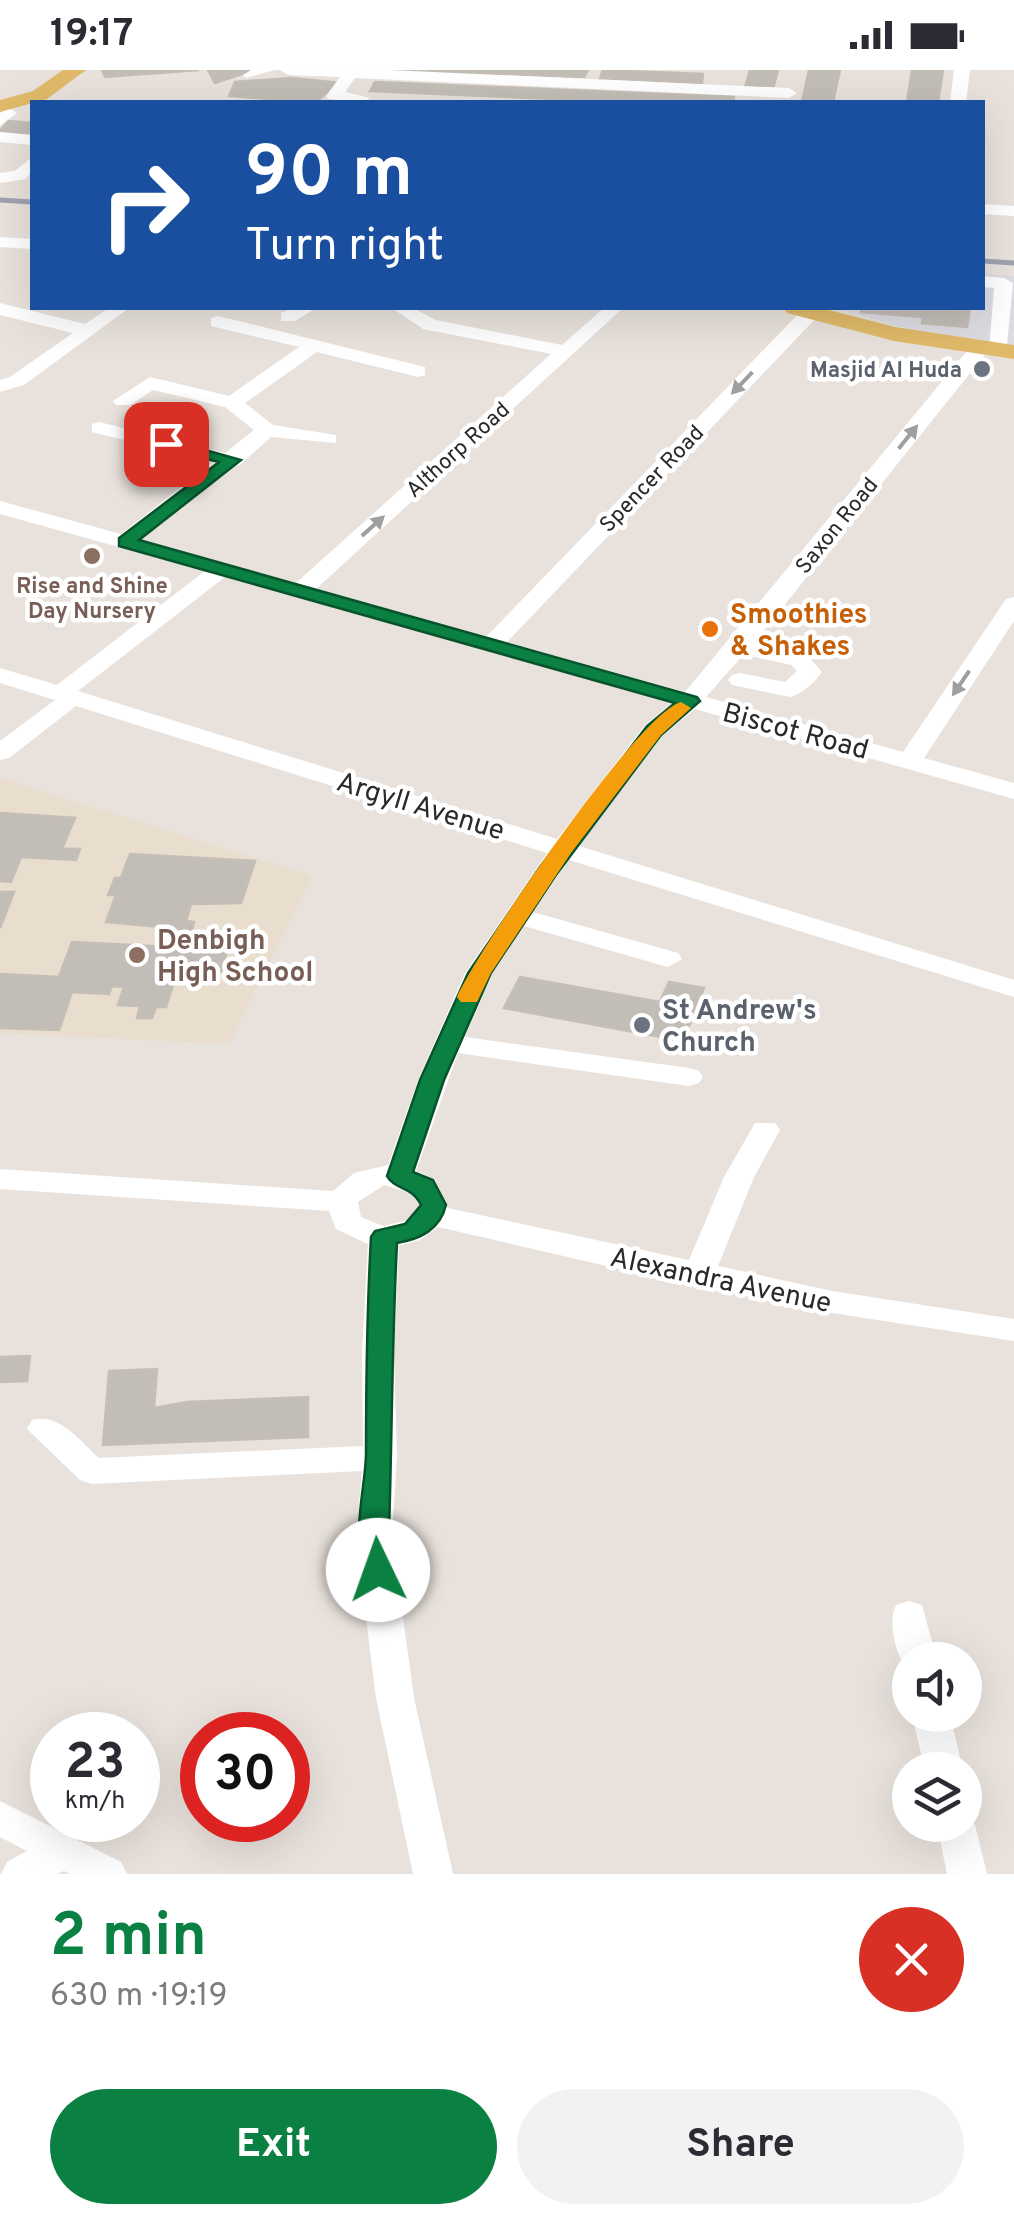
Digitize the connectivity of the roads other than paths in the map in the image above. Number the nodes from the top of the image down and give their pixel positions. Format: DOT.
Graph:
graph roads {
  1 [pos="288,70"];
  2 [pos="794,70"];
  3 [pos="962,70"];
  4 [pos="62,72"];
  5 [pos="349,75"];
  6 [pos="594,77"];
  7 [pos="41,98"];
  8 [pos="362,98"];
  9 [pos="788,98"];
  10 [pos="958,100"];
  11 [pos="30,102"];
  12 [pos="2,113"];
  13 [pos="30,116"];
  14 [pos="0,137"];
  15 [pos="30,140"];
  16 [pos="30,164"];
  17 [pos="0,178"];
  18 [pos="985,208"];
  19 [pos="1014,211"];
  20 [pos="0,242"];
  21 [pos="30,244"];
  22 [pos="985,281"];
  23 [pos="1009,290"];
  24 [pos="6,310"];
  25 [pos="117,310"];
  26 [pos="303,310"];
  27 [pos="404,310"];
  28 [pos="612,310"];
  29 [pos="802,310"];
  30 [pos="288,317"];
  31 [pos="218,322"];
  32 [pos="90,331"];
  33 [pos="312,347"];
  34 [pos="998,350"];
  35 [pos="564,351"];
  36 [pos="418,370"];
  37 [pos="0,386"];
  38 [pos="123,401"];
  39 [pos="232,403"];
  40 [pos="98,428"];
  41 [pos="267,430"];
  42 [pos="329,439"];
  43 [pos="233,460"];
  44 [pos="0,507"];
  45 [pos="125,542"];
  46 [pos="222,569"];
  47 [pos="300,590"];
  48 [pos="1014,604"];
  49 [pos="492,644"];
  50 [pos="739,646"];
  51 [pos="0,675"];
  52 [pos="740,680"];
  53 [pos="67,695"];
  54 [pos="690,701"];
  55 [pos="0,753"];
  56 [pos="909,762"];
  57 [pos="1014,791"];
  58 [pos="563,849"];
  59 [pos="518,916"];
  60 [pos="668,959"];
  61 [pos="1014,989"];
  62 [pos="448,1043"];
  63 [pos="689,1077"];
  64 [pos="765,1130"];
  65 [pos="399,1176"];
  66 [pos="0,1179"];
  67 [pos="342,1202"];
  68 [pos="431,1215"];
  69 [pos="384,1237"];
  70 [pos="698,1276"];
  71 [pos="1014,1330"];
  72 [pos="44,1430"];
  73 [pos="380,1458"];
  74 [pos="908,1615"];
  75 [pos="915,1642"];
  76 [pos="0,1818"];
  77 [pos="960,1842"];
  78 [pos="60,1853"];
  79 [pos="21,1874"];
  80 [pos="107,1874"];
  81 [pos="433,1874"];
  82 [pos="967,1874"];
  1 -- 5 [label="street"];
  2 -- 9 [label="street"];
  3 -- 10 [label="street"];
  4 -- 7 [label="main road"];
  5 -- 6 [label="street"];
  5 -- 8 [label="street"];
  6 -- 9 [label="street"];
  11 -- 12 [label="main road"];
  12 -- 13 [label="main road"];
  14 -- 15 [label="street"];
  16 -- 17 [label="street"];
  18 -- 19 [label="street"];
  20 -- 21 [label="street"];
  22 -- 23 [label="street"];
  23 -- 34 [label="street"];
  24 -- 32 [label="street"];
  25 -- 32 [label="street"];
  26 -- 30 [label="street"];
  27 -- 35 [label="street"];
  28 -- 35 [label="street, Althorp Road"];
  29 -- 34 [label="main road"];
  29 -- 49 [label="street, Spencer Road, one-way"];
  31 -- 33 [label="street"];
  32 -- 37 [label="street"];
  33 -- 36 [label="street"];
  33 -- 39 [label="street"];
  50 -- 34 [label="street, Saxon Road, one-way"];
  47 -- 35 [label="street, Althorp Road, one-way"];
  38 -- 39 [label="street"];
  39 -- 41 [label="street"];
  40 -- 43 [label="street"];
  41 -- 42 [label="street"];
  41 -- 43 [label="street"];
  43 -- 45 [label="street"];
  44 -- 45 [label="street, Biscot Road"];
  45 -- 46 [label="street, Biscot Road"];
  46 -- 47 [label="street, Biscot Road"];
  46 -- 53 [label="street"];
  47 -- 49 [label="street, Biscot Road"];
  48 -- 56 [label="street, one-way"];
  49 -- 54 [label="street, Biscot Road"];
  50 -- 52 [label="street"];
  50 -- 54 [label="street, Saxon Road"];
  51 -- 53 [label="street, Argyll Avenue"];
  53 -- 55 [label="street"];
  53 -- 58 [label="street, Argyll Avenue"];
  54 -- 56 [label="street, Biscot Road"];
  54 -- 58 [label="street, Saxon Road"];
  56 -- 57 [label="street, Biscot Road"];
  58 -- 59 [label="street, Saxon Road"];
  58 -- 61 [label="street, Argyll Avenue"];
  59 -- 60 [label="street"];
  59 -- 62 [label="street, Saxon Road"];
  62 -- 63 [label="street"];
  62 -- 65 [label="street, Saxon Road"];
  64 -- 70 [label="street"];
  65 -- 67 [label="street"];
  65 -- 68 [label="street"];
  66 -- 67 [label="street"];
  67 -- 69 [label="street"];
  68 -- 69 [label="street"];
  68 -- 70 [label="street, Alexandra Avenue"];
  69 -- 73 [label="street"];
  70 -- 71 [label="street, Alexandra Avenue"];
  72 -- 73 [label="street"];
  73 -- 81 [label="street"];
  74 -- 75 [label="street"];
  76 -- 78 [label="street"];
  77 -- 82 [label="street"];
  78 -- 79 [label="street"];
  78 -- 80 [label="street"];
}
